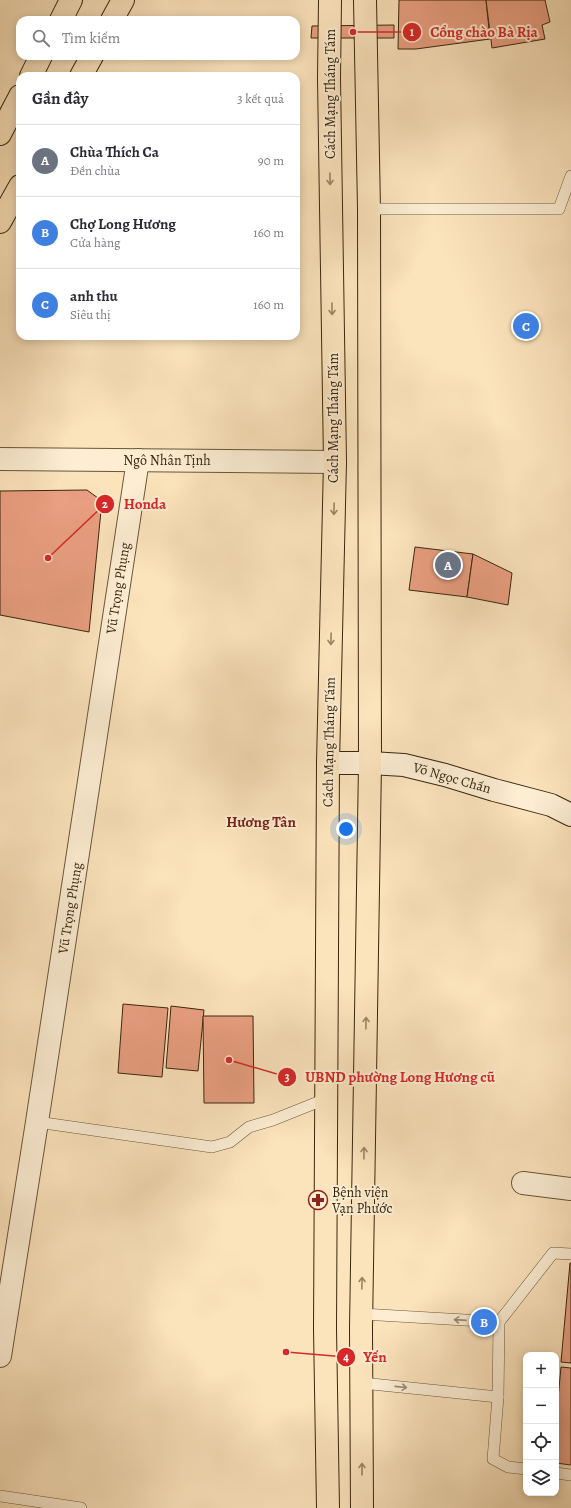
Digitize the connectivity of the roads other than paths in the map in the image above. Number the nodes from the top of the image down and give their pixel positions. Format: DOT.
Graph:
graph roads {
  1 [pos="71,0"];
  2 [pos="123,0"];
  3 [pos="330,0"];
  4 [pos="365,0"];
  5 [pos="62,16"];
  6 [pos="114,16"];
  7 [pos="39,60"];
  8 [pos="90,60"];
  9 [pos="33,72"];
  10 [pos="83,72"];
  11 [pos="16,104"];
  12 [pos="0,134"];
  13 [pos="571,176"];
  14 [pos="16,193"];
  15 [pos="369,209"];
  16 [pos="0,222"];
  17 [pos="0,459"];
  18 [pos="138,460"];
  19 [pos="335,462"];
  20 [pos="328,763"];
  21 [pos="370,763"];
  22 [pos="571,815"];
  23 [pos="328,1098"];
  24 [pos="37,1122"];
  25 [pos="523,1182"];
  26 [pos="571,1189"];
  27 [pos="571,1254"];
  28 [pos="362,1314"];
  29 [pos="499,1322"];
  30 [pos="0,1356"];
  31 [pos="362,1384"];
  32 [pos="498,1398"];
  33 [pos="523,1469"];
  34 [pos="559,1473"];
  35 [pos="571,1475"];
  36 [pos="0,1496"];
  37 [pos="81,1508"];
  38 [pos="328,1508"];
  39 [pos="362,1508"];
  1 -- 5 [label="main road"];
  2 -- 6 [label="main road"];
  3 -- 19 [label="main road, Cách Mạng Tháng Tám, one-way"];
  4 -- 15 [label="main road"];
  7 -- 9 [label="main road"];
  8 -- 10 [label="main road"];
  11 -- 12 [label="main road"];
  13 -- 15 [label="lane"];
  14 -- 16 [label="main road"];
  15 -- 21 [label="main road"];
  17 -- 18 [label="street, Ngô Nhân Tịnh"];
  18 -- 19 [label="street, Ngô Nhân Tịnh"];
  18 -- 24 [label="street, Vũ Trọng Phụng"];
  19 -- 20 [label="main road, Cách Mạng Tháng Tám, one-way"];
  20 -- 21 [label="street, Võ Ngọc Chấn"];
  20 -- 23 [label="main road, Cách Mạng Tháng Tám"];
  21 -- 22 [label="street, Võ Ngọc Chấn"];
  28 -- 21 [label="main road, one-way"];
  23 -- 24 [label="lane"];
  23 -- 38 [label="main road, Cách Mạng Tháng Tám"];
  24 -- 30 [label="street, Vũ Trọng Phụng"];
  25 -- 26 [label="street"];
  27 -- 29 [label="lane"];
  29 -- 28 [label="lane, one-way"];
  28 -- 31 [label="main road"];
  29 -- 32 [label="lane"];
  31 -- 32 [label="lane, one-way"];
  39 -- 31 [label="main road, one-way"];
  32 -- 33 [label="lane"];
  34 -- 35 [label="lane"];
  36 -- 37 [label="lane"];
}
